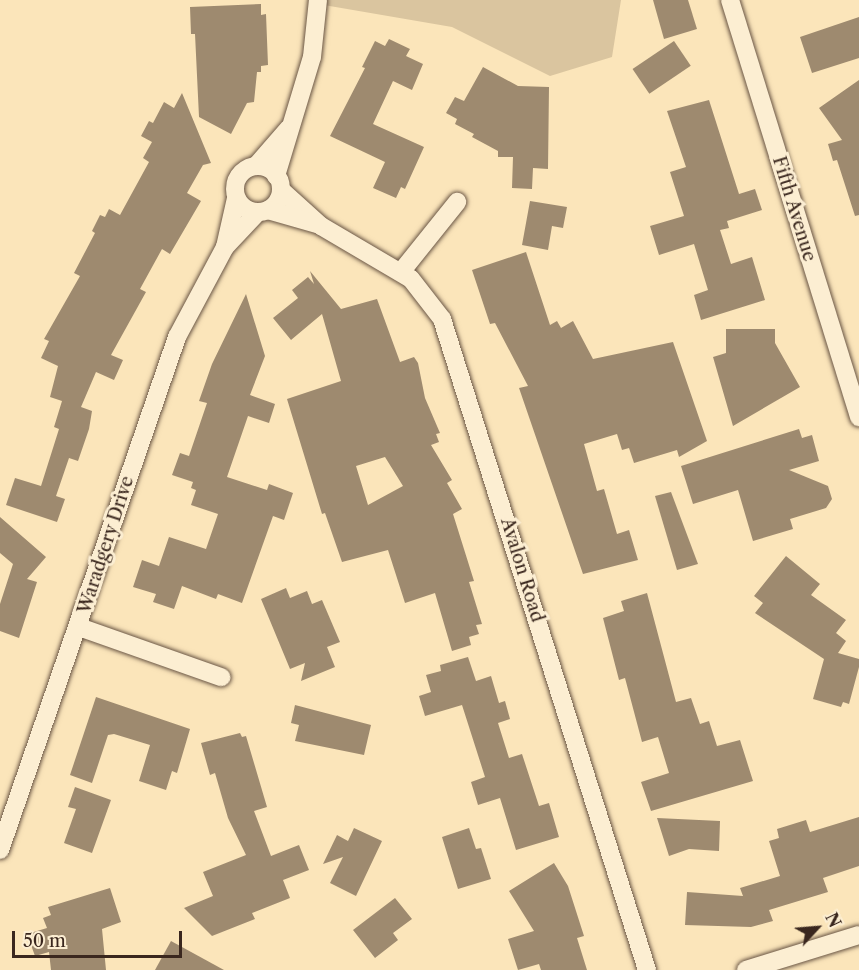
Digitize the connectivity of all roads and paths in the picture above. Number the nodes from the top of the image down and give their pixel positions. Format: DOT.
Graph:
graph roads {
  1 [pos="318,0"];
  2 [pos="730,0"];
  3 [pos="292,125"];
  4 [pos="256,166"];
  5 [pos="279,183"];
  6 [pos="236,198"];
  7 [pos="457,202"];
  8 [pos="263,212"];
  9 [pos="321,226"];
  10 [pos="225,247"];
  11 [pos="401,272"];
  12 [pos="859,418"];
  13 [pos="79,627"];
  14 [pos="221,677"];
  15 [pos="0,850"];
  16 [pos="859,935"];
  17 [pos="647,970"];
  18 [pos="746,970"];
  1 -- 3 [label="street"];
  2 -- 12 [label="street, Fifth Avenue"];
  3 -- 4 [label="street"];
  3 -- 5 [label="street"];
  4 -- 5 [label="street"];
  4 -- 6 [label="street"];
  5 -- 8 [label="street"];
  5 -- 9 [label="street, Avalon Road"];
  6 -- 8 [label="street"];
  6 -- 10 [label="street, Waradgery Drive"];
  7 -- 11 [label="street"];
  8 -- 9 [label="street, Avalon Road"];
  8 -- 10 [label="street, Waradgery Drive"];
  9 -- 11 [label="street, Avalon Road"];
  10 -- 13 [label="street, Waradgery Drive"];
  11 -- 17 [label="street, Avalon Road"];
  13 -- 14 [label="street"];
  13 -- 15 [label="street, Waradgery Drive"];
  16 -- 18 [label="street"];
}
